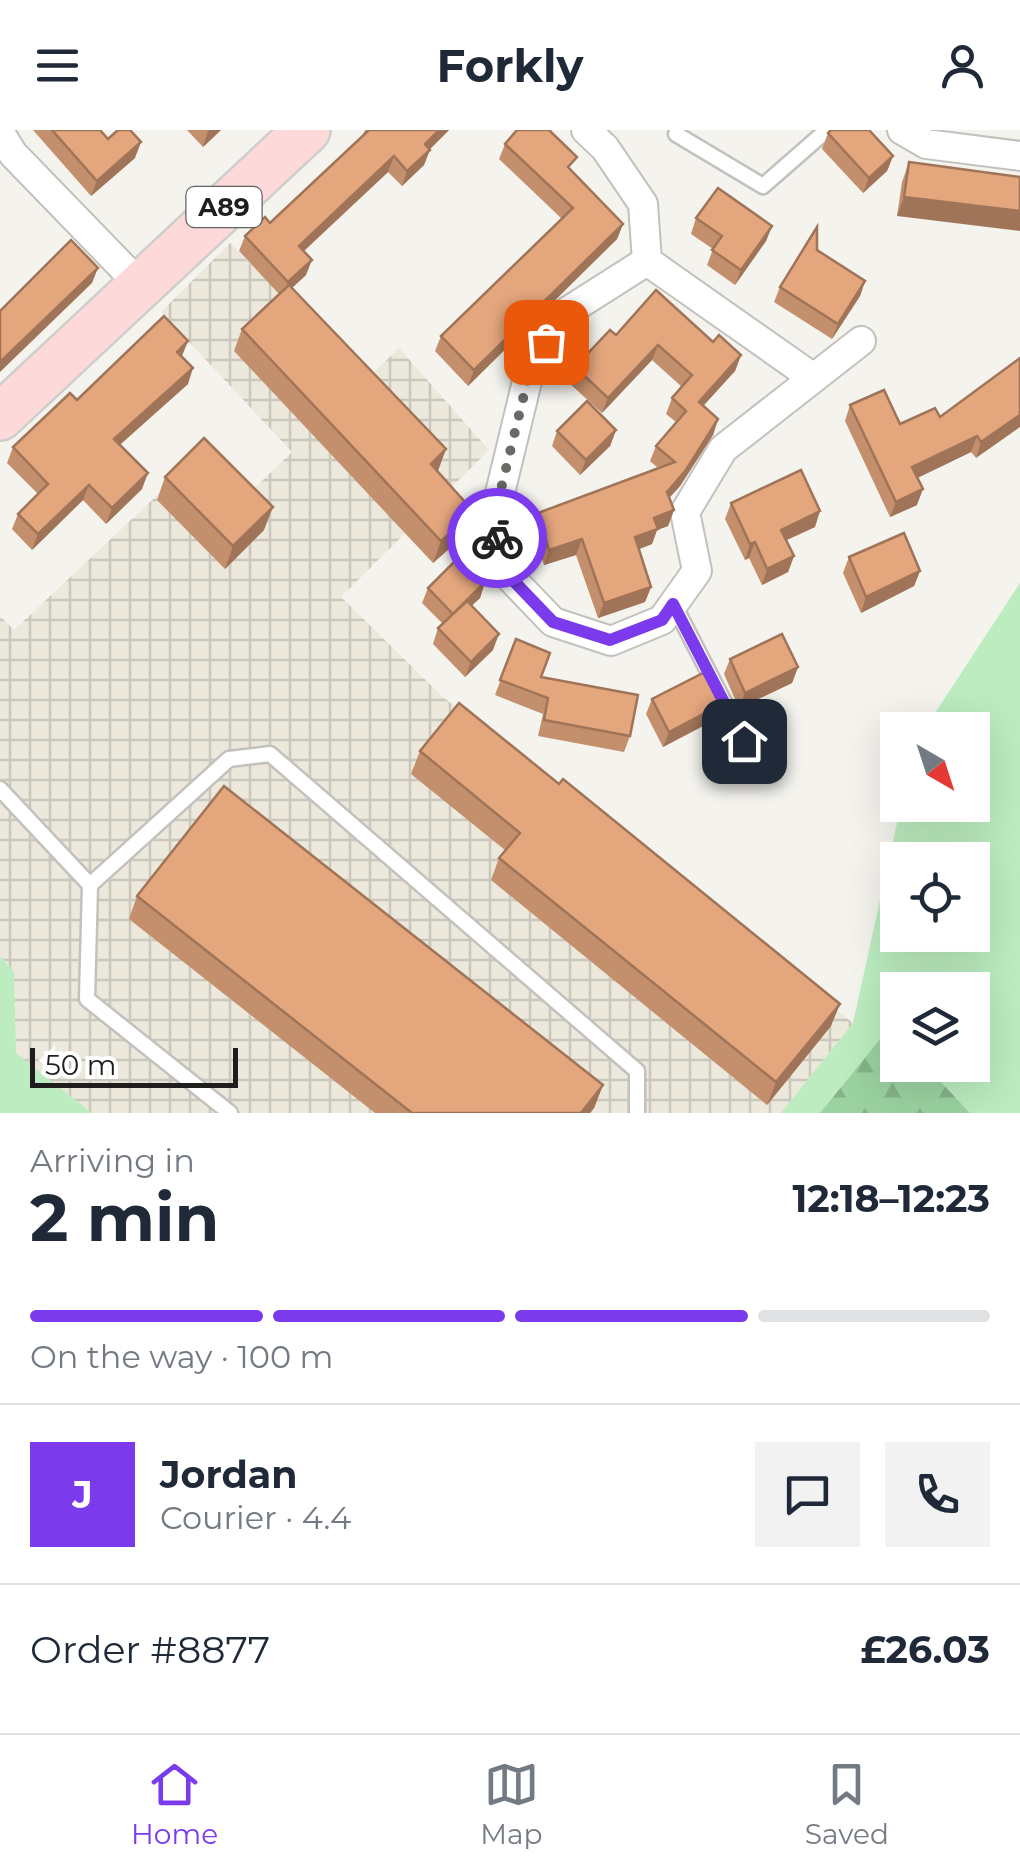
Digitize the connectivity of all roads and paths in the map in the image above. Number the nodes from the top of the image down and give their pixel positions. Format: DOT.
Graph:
graph roads {
  1 [pos="307,130"];
  2 [pos="586,130"];
  3 [pos="827,130"];
  4 [pos="902,130"];
  5 [pos="0,134"];
  6 [pos="676,134"];
  7 [pos="1020,156"];
  8 [pos="647,261"];
  9 [pos="140,285"];
  10 [pos="862,341"];
  11 [pos="812,377"];
  12 [pos="0,417"];
  13 [pos="673,604"];
  14 [pos="744,741"];
  15 [pos="0,789"];
  16 [pos="90,884"];
  17 [pos="230,1113"];
  18 [pos="637,1113"];
  1 -- 9 [label="main road, A89"];
  2 -- 8 [label="street"];
  3 -- 6 [label="lane"];
  4 -- 7 [label="street"];
  5 -- 9 [label="street"];
  8 -- 11 [label="street"];
  8 -- 13 [label="street"];
  9 -- 12 [label="main road, A89"];
  10 -- 11 [label="street"];
  11 -- 13 [label="street"];
  13 -- 14 [label="lane"];
  15 -- 16 [label="lane"];
  16 -- 17 [label="lane"];
  16 -- 18 [label="lane"];
}
